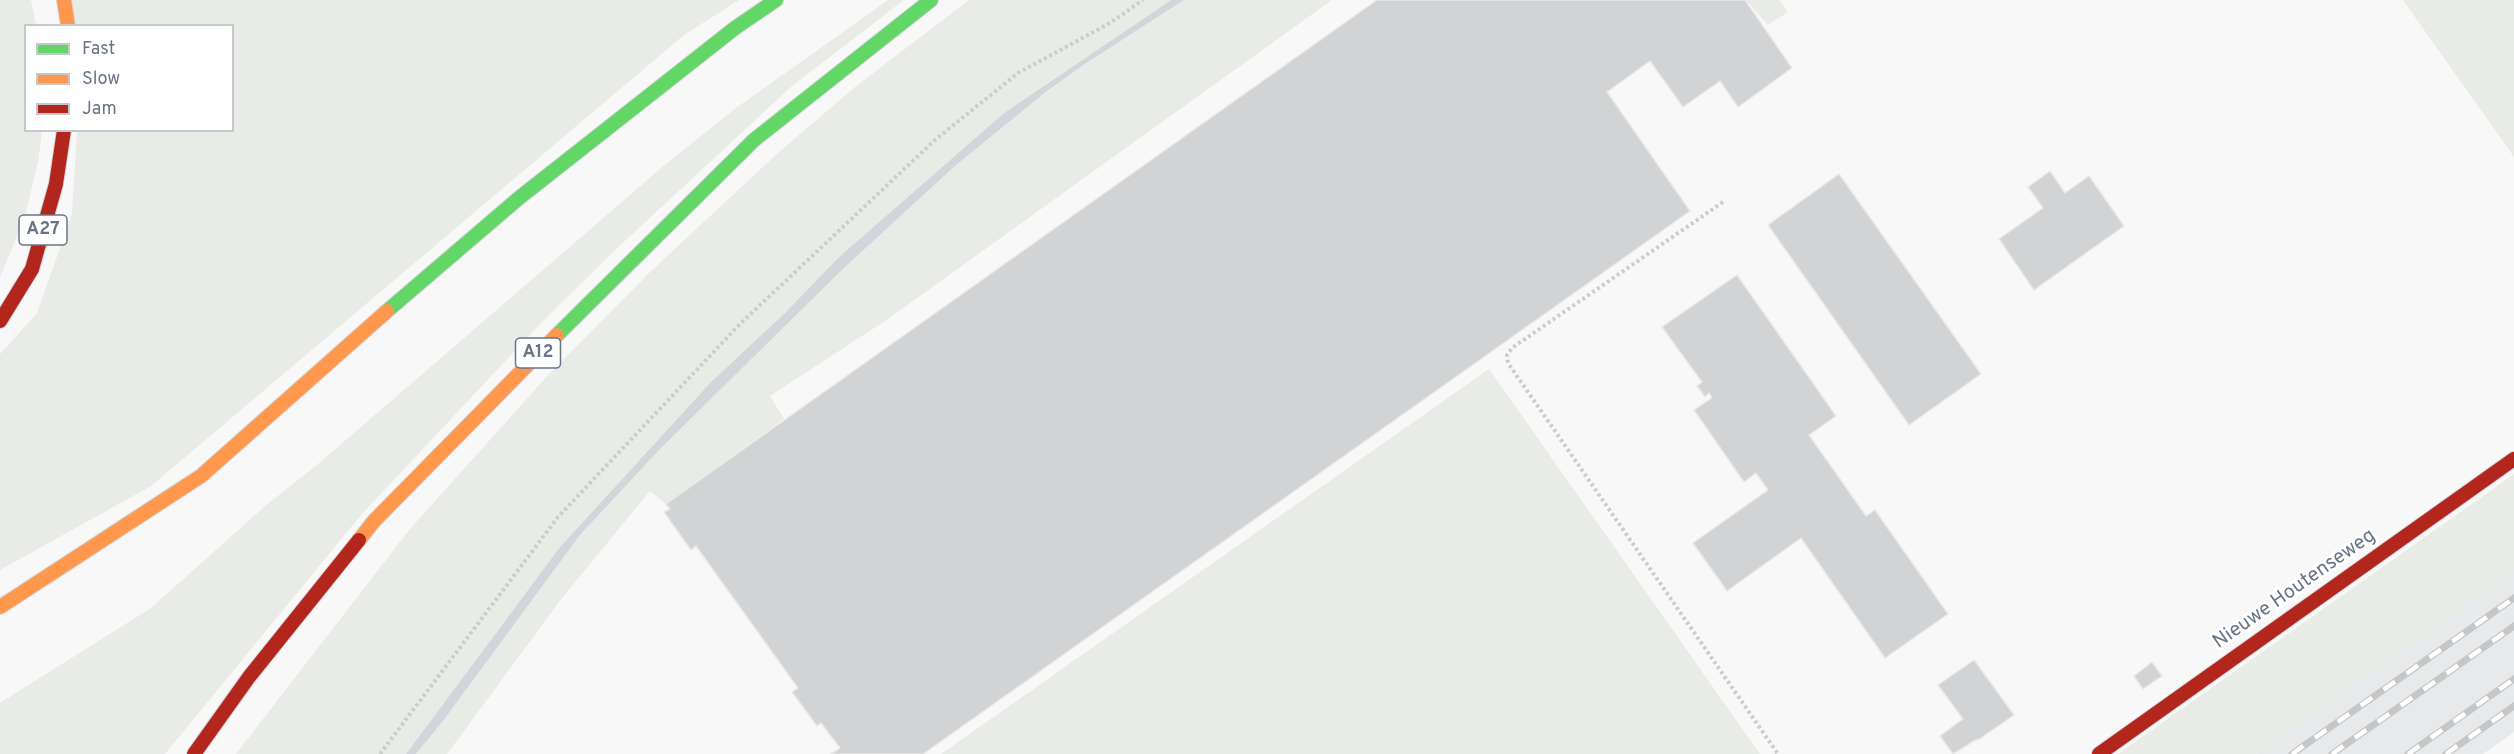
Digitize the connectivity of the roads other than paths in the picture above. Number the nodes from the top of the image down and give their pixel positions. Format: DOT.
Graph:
graph roads {
  1 [pos="63,0"];
  2 [pos="776,0"];
  3 [pos="931,0"];
  4 [pos="68,24"];
  5 [pos="64,132"];
  6 [pos="0,321"];
  7 [pos="2514,459"];
  8 [pos="0,607"];
  9 [pos="194,754"];
  10 [pos="2099,754"];
  1 -- 4 [label="main road"];
  2 -- 8 [label="main road"];
  3 -- 9 [label="main road, A12"];
  5 -- 6 [label="main road, A27"];
  7 -- 10 [label="main road, Nieuwe Houtenseweg"];
}
